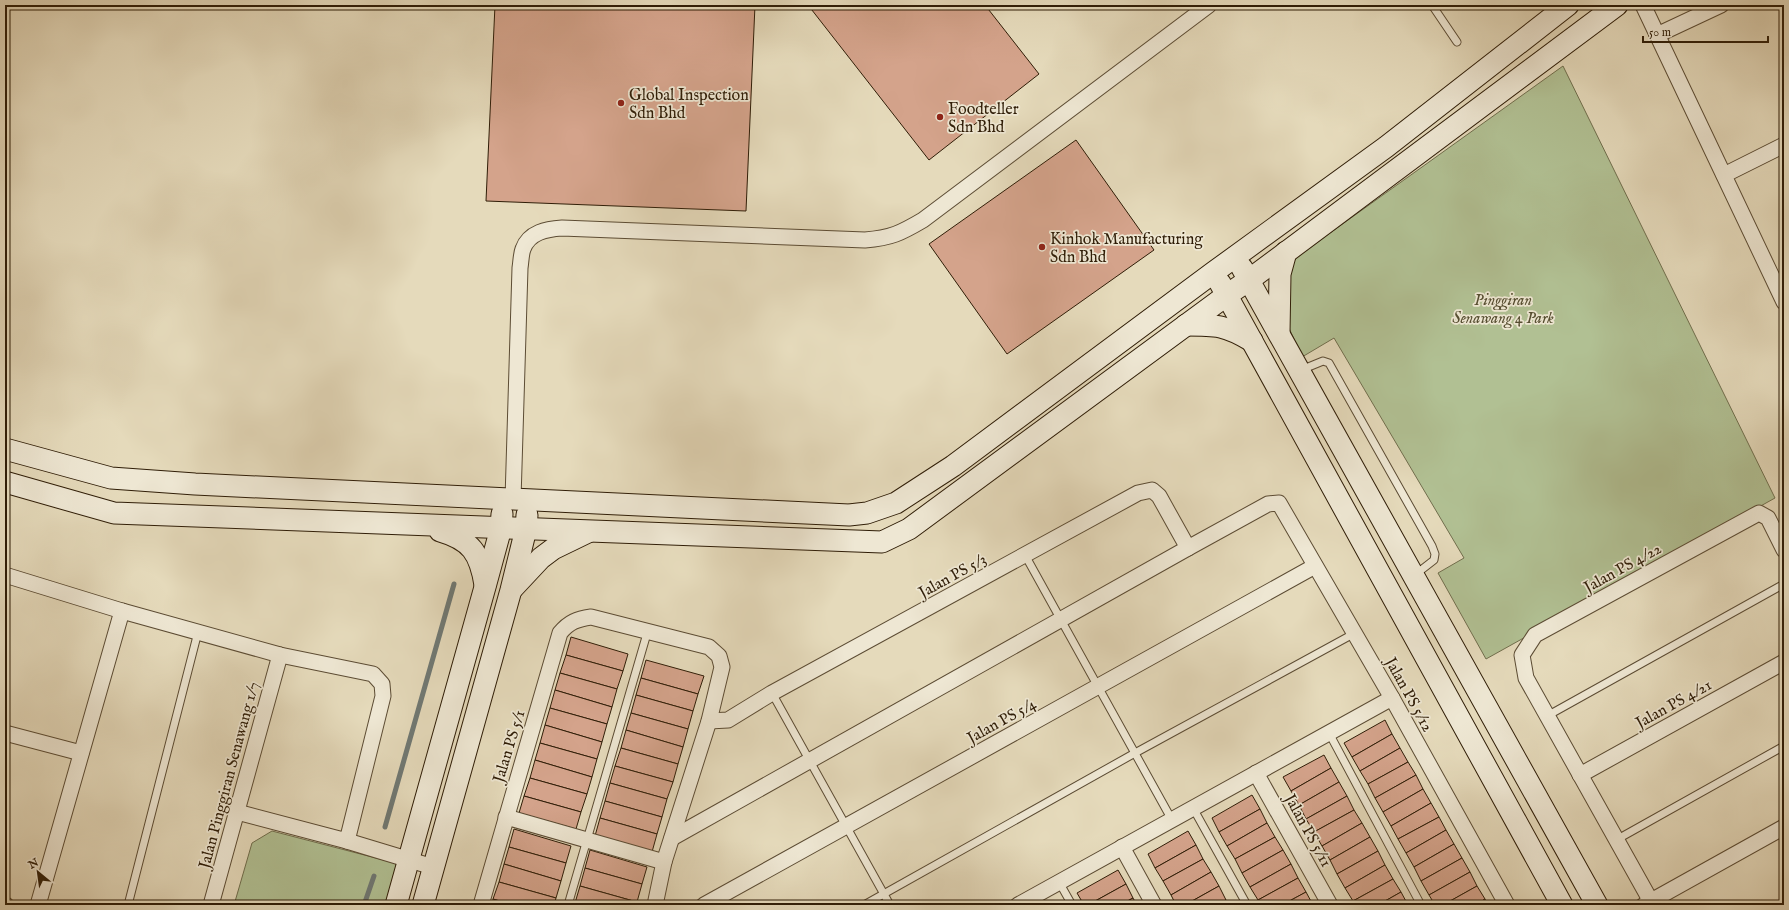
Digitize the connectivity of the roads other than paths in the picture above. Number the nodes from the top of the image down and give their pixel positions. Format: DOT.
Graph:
graph roads {
  1 [pos="1208,5"];
  2 [pos="1432,5"];
  3 [pos="1568,5"];
  4 [pos="1617,5"];
  5 [pos="1643,5"];
  6 [pos="1721,5"];
  7 [pos="1657,35"];
  8 [pos="1457,42"];
  9 [pos="1784,146"];
  10 [pos="1724,175"];
  11 [pos="1286,252"];
  12 [pos="1235,257"];
  13 [pos="1214,272"];
  14 [pos="1249,280"];
  15 [pos="1227,295"];
  16 [pos="1784,302"];
  17 [pos="1186,325"];
  18 [pos="1279,334"];
  19 [pos="1252,341"];
  20 [pos="1299,371"];
  21 [pos="5,449"];
  22 [pos="5,482"];
  23 [pos="515,499"];
  24 [pos="420,526"];
  25 [pos="501,528"];
  26 [pos="526,529"];
  27 [pos="590,531"];
  28 [pos="1188,548"];
  29 [pos="1784,550"];
  30 [pos="1025,555"];
  31 [pos="1315,566"];
  32 [pos="5,574"];
  33 [pos="1413,577"];
  34 [pos="1784,584"];
  35 [pos="485,587"];
  36 [pos="511,590"];
  37 [pos="122,611"];
  38 [pos="1061,620"];
  39 [pos="648,630"];
  40 [pos="198,632"];
  41 [pos="1355,633"];
  42 [pos="280,655"];
  43 [pos="1784,662"];
  44 [pos="1098,687"];
  45 [pos="772,693"];
  46 [pos="1392,698"];
  47 [pos="1547,716"];
  48 [pos="709,721"];
  49 [pos="5,733"];
  50 [pos="1329,733"];
  51 [pos="1784,746"];
  52 [pos="81,753"];
  53 [pos="1135,753"];
  54 [pos="810,761"];
  55 [pos="1256,773"];
  56 [pos="1580,775"];
  57 [pos="1193,808"];
  58 [pos="237,812"];
  59 [pos="506,817"];
  60 [pos="1172,820"];
  61 [pos="846,826"];
  62 [pos="1784,827"];
  63 [pos="672,838"];
  64 [pos="586,840"];
  65 [pos="1616,840"];
  66 [pos="347,841"];
  67 [pos="1122,847"];
  68 [pos="409,860"];
  69 [pos="664,862"];
  70 [pos="433,867"];
  71 [pos="1059,882"];
  72 [pos="884,894"];
  73 [pos="1649,904"];
  74 [pos="38,905"];
  75 [pos="128,905"];
  76 [pos="211,905"];
  77 [pos="396,905"];
  78 [pos="423,905"];
  79 [pos="481,905"];
  80 [pos="568,905"];
  81 [pos="655,905"];
  82 [pos="704,905"];
  83 [pos="864,905"];
  84 [pos="890,905"];
  85 [pos="1018,905"];
  86 [pos="1072,905"];
  87 [pos="1154,905"];
  88 [pos="1247,905"];
  89 [pos="1330,905"];
  90 [pos="1421,905"];
  91 [pos="1506,905"];
  92 [pos="1562,905"];
  93 [pos="1597,905"];
  1 -- 23 [label="street"];
  2 -- 8 [label="lane"];
  3 -- 12 [label="street"];
  4 -- 11 [label="street"];
  5 -- 7 [label="street"];
  6 -- 7 [label="street"];
  7 -- 10 [label="street"];
  9 -- 10 [label="street"];
  10 -- 16 [label="street"];
  11 -- 14 [label="street"];
  11 -- 18 [label="street"];
  12 -- 13 [label="street"];
  12 -- 14 [label="street"];
  13 -- 15 [label="street"];
  13 -- 23 [label="street"];
  14 -- 15 [label="street"];
  14 -- 18 [label="street"];
  15 -- 17 [label="street"];
  15 -- 19 [label="street"];
  17 -- 19 [label="street"];
  17 -- 27 [label="street"];
  18 -- 20 [label="street"];
  19 -- 92 [label="street"];
  20 -- 33 [label="street"];
  20 -- 33 [label="lane"];
  21 -- 23 [label="street"];
  22 -- 24 [label="street"];
  23 -- 25 [label="street"];
  23 -- 26 [label="street"];
  24 -- 25 [label="street"];
  24 -- 35 [label="street"];
  25 -- 26 [label="street"];
  25 -- 35 [label="street"];
  26 -- 27 [label="street"];
  26 -- 36 [label="street"];
  27 -- 36 [label="street"];
  28 -- 30 [label="street, Jalan PS 5/3"];
  28 -- 31 [label="street, Jalan PS 5/12"];
  28 -- 38 [label="street"];
  29 -- 47 [label="street, Jalan PS 4/22"];
  30 -- 38 [label="lane"];
  30 -- 45 [label="street, Jalan PS 5/3"];
  31 -- 41 [label="street, Jalan PS 5/12"];
  31 -- 44 [label="street, Jalan PS 5/4"];
  32 -- 37 [label="street"];
  33 -- 93 [label="street"];
  34 -- 47 [label="lane"];
  35 -- 68 [label="street"];
  36 -- 70 [label="street"];
  37 -- 40 [label="street"];
  37 -- 52 [label="street"];
  38 -- 44 [label="lane"];
  38 -- 54 [label="street"];
  39 -- 48 [label="street"];
  39 -- 59 [label="street, Jalan PS 5/1"];
  39 -- 64 [label="lane"];
  40 -- 42 [label="street"];
  40 -- 75 [label="lane"];
  41 -- 46 [label="street, Jalan PS 5/12"];
  41 -- 53 [label="lane"];
  42 -- 58 [label="street, Jalan Pinggiran Senawang 1/7"];
  42 -- 66 [label="street"];
  43 -- 56 [label="street, Jalan PS 4/21"];
  44 -- 53 [label="lane"];
  44 -- 61 [label="street, Jalan PS 5/4"];
  45 -- 48 [label="street, Jalan PS 5/3"];
  45 -- 54 [label="lane"];
  46 -- 50 [label="street"];
  46 -- 91 [label="street, Jalan PS 5/12"];
  47 -- 56 [label="street"];
  48 -- 63 [label="street"];
  49 -- 52 [label="street"];
  50 -- 55 [label="street"];
  50 -- 90 [label="lane"];
  51 -- 65 [label="lane"];
  52 -- 74 [label="street"];
  53 -- 60 [label="lane"];
  53 -- 72 [label="lane"];
  54 -- 61 [label="lane"];
  54 -- 63 [label="street"];
  55 -- 57 [label="street"];
  55 -- 89 [label="street, Jalan PS 5/11"];
  56 -- 65 [label="street"];
  57 -- 60 [label="street"];
  57 -- 88 [label="lane"];
  58 -- 66 [label="street"];
  58 -- 76 [label="street, Jalan Pinggiran Senawang 1/7"];
  59 -- 64 [label="street"];
  59 -- 79 [label="street, Jalan PS 5/1"];
  60 -- 67 [label="street"];
  61 -- 72 [label="lane"];
  61 -- 82 [label="street, Jalan PS 5/4"];
  62 -- 73 [label="street"];
  63 -- 69 [label="street"];
  64 -- 69 [label="street"];
  64 -- 80 [label="lane"];
  65 -- 73 [label="street"];
  66 -- 68 [label="street"];
  67 -- 71 [label="street"];
  67 -- 87 [label="street"];
  68 -- 70 [label="street"];
  68 -- 77 [label="street"];
  69 -- 81 [label="street"];
  70 -- 78 [label="street"];
  71 -- 85 [label="street"];
  71 -- 86 [label="lane"];
  72 -- 83 [label="lane"];
  72 -- 84 [label="lane"];
}
